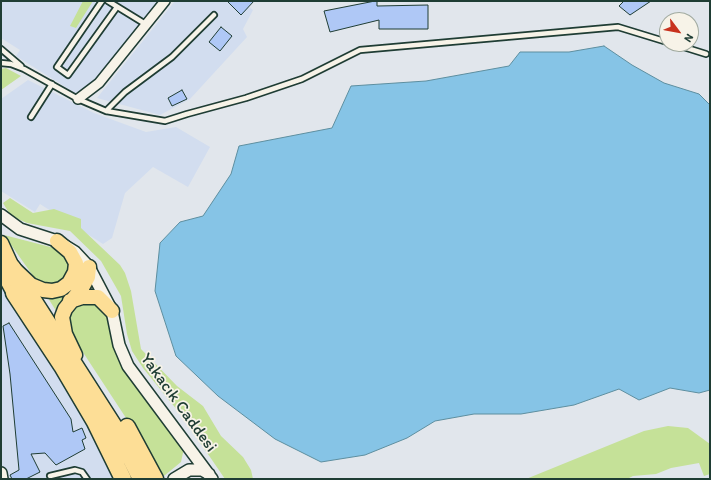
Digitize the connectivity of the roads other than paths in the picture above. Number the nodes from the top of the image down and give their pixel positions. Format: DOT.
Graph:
graph roads {
  1 [pos="102,1"];
  2 [pos="108,1"];
  3 [pos="165,1"];
  4 [pos="117,7"];
  5 [pos="214,15"];
  6 [pos="147,25"];
  7 [pos="659,40"];
  8 [pos="1,49"];
  9 [pos="699,52"];
  10 [pos="706,54"];
  11 [pos="1,63"];
  12 [pos="24,69"];
  13 [pos="52,84"];
  14 [pos="78,99"];
  15 [pos="106,111"];
  16 [pos="31,117"];
  17 [pos="2,214"];
  18 [pos="57,241"];
  19 [pos="1,243"];
  20 [pos="89,267"];
  21 [pos="7,268"];
  22 [pos="1,283"];
  23 [pos="14,293"];
  24 [pos="70,302"];
  25 [pos="112,312"];
  26 [pos="84,377"];
  27 [pos="187,444"];
  28 [pos="1,473"];
  29 [pos="50,476"];
  30 [pos="178,477"];
  31 [pos="211,477"];
  32 [pos="150,478"];
  33 [pos="2,479"];
  34 [pos="87,479"];
  35 [pos="123,479"];
  1 -- 4 [label="lane"];
  2 -- 4 [label="lane"];
  3 -- 6 [label="street"];
  4 -- 6 [label="lane"];
  5 -- 15 [label="lane"];
  6 -- 14 [label="street"];
  7 -- 15 [label="lane"];
  8 -- 12 [label="lane"];
  9 -- 10 [label="lane"];
  11 -- 12 [label="lane"];
  12 -- 13 [label="lane"];
  13 -- 14 [label="lane"];
  13 -- 16 [label="lane"];
  14 -- 15 [label="lane"];
  17 -- 18 [label="street, Yakacık Caddesi"];
  18 -- 20 [label="street, Yakacık Caddesi"];
  18 -- 21 [label="main road"];
  19 -- 21 [label="main road"];
  20 -- 24 [label="main road"];
  20 -- 25 [label="street, Yakacık Caddesi"];
  21 -- 23 [label="main road"];
  21 -- 26 [label="highway"];
  22 -- 23 [label="main road"];
  23 -- 35 [label="highway"];
  24 -- 25 [label="main road"];
  24 -- 26 [label="main road"];
  25 -- 27 [label="street, Yakacık Caddesi"];
  26 -- 32 [label="highway"];
  27 -- 30 [label="street"];
  27 -- 31 [label="street, Yakacık Caddesi"];
  28 -- 33 [label="street"];
  29 -- 34 [label="lane"];
  30 -- 31 [label="street"];
}
